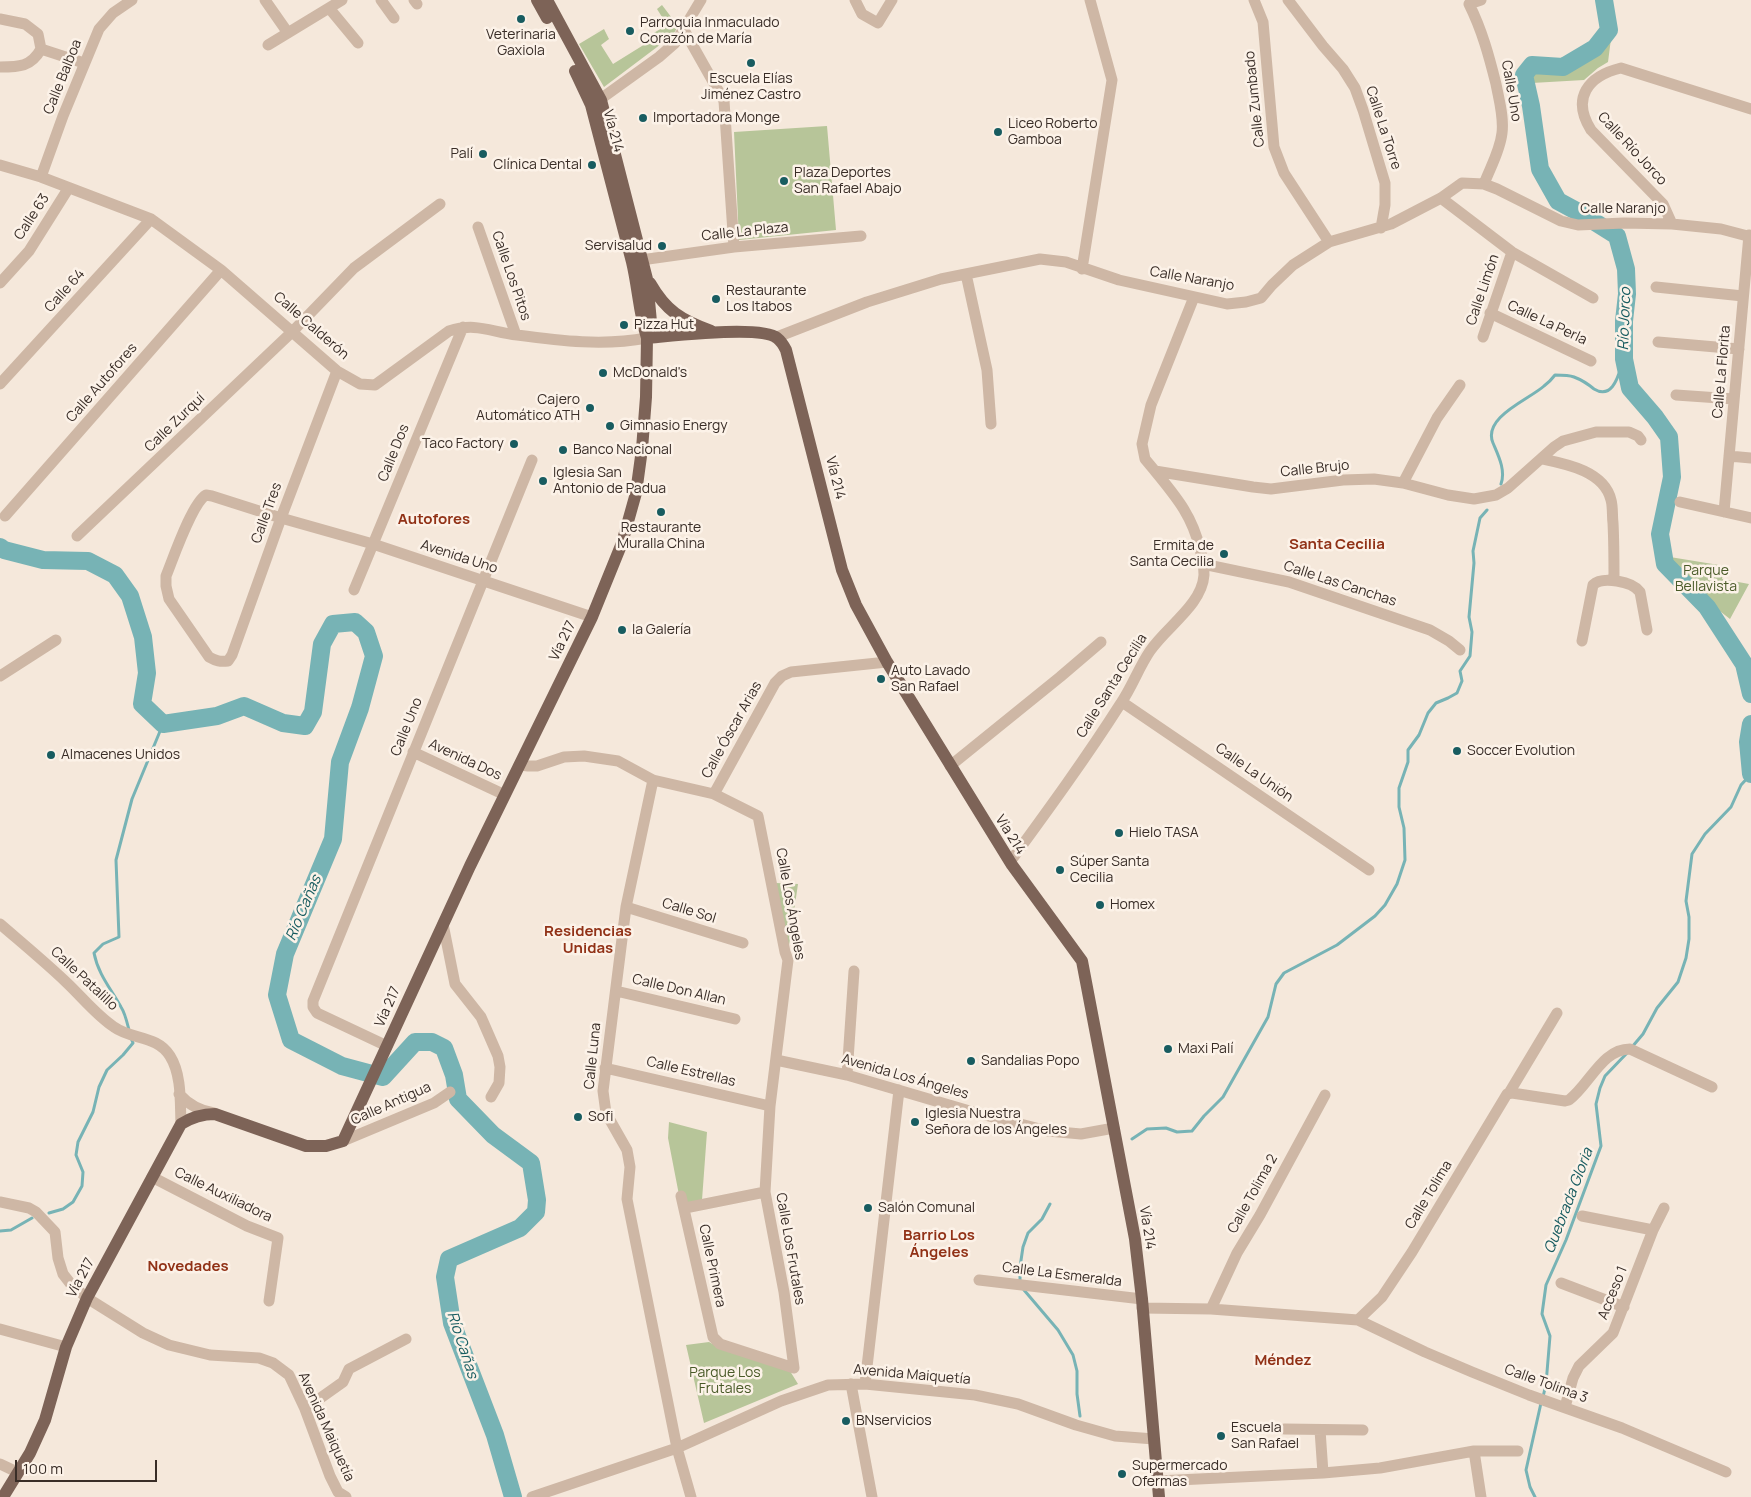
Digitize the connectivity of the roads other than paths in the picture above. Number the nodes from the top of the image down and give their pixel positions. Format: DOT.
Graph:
graph roads {
  1 [pos="110,0"];
  2 [pos="132,0"];
  3 [pos="265,0"];
  4 [pos="342,0"];
  5 [pos="381,0"];
  6 [pos="537,0"];
  7 [pos="547,0"];
  8 [pos="701,0"];
  9 [pos="855,0"];
  10 [pos="892,0"];
  11 [pos="1090,0"];
  12 [pos="1254,0"];
  13 [pos="1288,0"];
  14 [pos="1482,0"];
  15 [pos="330,8"];
  16 [pos="113,13"];
  17 [pos="394,18"];
  18 [pos="0,19"];
  19 [pos="684,30"];
  20 [pos="288,33"];
  21 [pos="358,43"];
  22 [pos="268,45"];
  23 [pos="41,49"];
  24 [pos="84,63"];
  25 [pos="0,67"];
  26 [pos="596,103"];
  27 [pos="1751,109"];
  28 [pos="0,165"];
  29 [pos="41,178"];
  30 [pos="1484,184"];
  31 [pos="68,189"];
  32 [pos="1441,198"];
  33 [pos="440,204"];
  34 [pos="151,218"];
  35 [pos="1672,224"];
  36 [pos="478,227"];
  37 [pos="1381,228"];
  38 [pos="861,236"];
  39 [pos="1750,236"];
  40 [pos="1330,242"];
  41 [pos="734,247"];
  42 [pos="1512,252"];
  43 [pos="637,261"];
  44 [pos="1082,269"];
  45 [pos="221,270"];
  46 [pos="966,274"];
  47 [pos="647,279"];
  48 [pos="0,283"];
  49 [pos="1656,287"];
  50 [pos="1743,296"];
  51 [pos="1194,297"];
  52 [pos="1593,298"];
  53 [pos="1490,313"];
  54 [pos="463,327"];
  55 [pos="293,331"];
  56 [pos="716,333"];
  57 [pos="516,335"];
  58 [pos="777,337"];
  59 [pos="1483,337"];
  60 [pos="647,338"];
  61 [pos="1658,342"];
  62 [pos="1739,349"];
  63 [pos="1591,360"];
  64 [pos="337,371"];
  65 [pos="1,382"];
  66 [pos="1460,385"];
  67 [pos="1676,395"];
  68 [pos="1734,399"];
  69 [pos="991,424"];
  70 [pos="1641,440"];
  71 [pos="1729,456"];
  72 [pos="1751,458"];
  73 [pos="1542,459"];
  74 [pos="532,460"];
  75 [pos="1155,471"];
  76 [pos="1403,483"];
  77 [pos="1680,502"];
  78 [pos="1724,512"];
  79 [pos="5,516"];
  80 [pos="281,518"];
  81 [pos="1751,518"];
  82 [pos="77,536"];
  83 [pos="373,544"];
  84 [pos="1204,564"];
  85 [pos="483,580"];
  86 [pos="1614,580"];
  87 [pos="354,590"];
  88 [pos="592,617"];
  89 [pos="1647,630"];
  90 [pos="56,640"];
  91 [pos="1582,641"];
  92 [pos="1100,642"];
  93 [pos="1460,650"];
  94 [pos="223,662"];
  95 [pos="887,662"];
  96 [pos="0,676"];
  97 [pos="1122,702"];
  98 [pos="413,752"];
  99 [pos="519,764"];
  100 [pos="950,766"];
  101 [pos="653,780"];
  102 [pos="714,794"];
  103 [pos="505,795"];
  104 [pos="1010,862"];
  105 [pos="1369,870"];
  106 [pos="626,907"];
  107 [pos="0,924"];
  108 [pos="443,924"];
  109 [pos="743,943"];
  110 [pos="854,971"];
  111 [pos="616,991"];
  112 [pos="1558,1013"];
  113 [pos="735,1019"];
  114 [pos="387,1046"];
  115 [pos="776,1060"];
  116 [pos="605,1068"];
  117 [pos="847,1075"];
  118 [pos="1712,1087"];
  119 [pos="899,1090"];
  120 [pos="450,1092"];
  121 [pos="179,1094"];
  122 [pos="1509,1094"];
  123 [pos="1324,1095"];
  124 [pos="491,1097"];
  125 [pos="770,1106"];
  126 [pos="214,1114"];
  127 [pos="181,1124"];
  128 [pos="1114,1128"];
  129 [pos="343,1141"];
  130 [pos="152,1177"];
  131 [pos="764,1192"];
  132 [pos="682,1196"];
  133 [pos="0,1202"];
  134 [pos="685,1208"];
  135 [pos="1664,1208"];
  136 [pos="1582,1216"];
  137 [pos="1653,1230"];
  138 [pos="979,1280"];
  139 [pos="1560,1283"];
  140 [pos="87,1298"];
  141 [pos="269,1301"];
  142 [pos="1142,1304"];
  143 [pos="1624,1307"];
  144 [pos="1211,1309"];
  145 [pos="1358,1320"];
  146 [pos="0,1329"];
  147 [pos="406,1340"];
  148 [pos="716,1341"];
  149 [pos="66,1347"];
  150 [pos="851,1384"];
  151 [pos="865,1384"];
  152 [pos="1565,1407"];
  153 [pos="305,1409"];
  154 [pos="1284,1429"];
  155 [pos="1320,1430"];
  156 [pos="1363,1430"];
  157 [pos="1154,1439"];
  158 [pos="677,1448"];
  159 [pos="1474,1451"];
  160 [pos="1518,1451"];
  161 [pos="0,1464"];
  162 [pos="17,1472"];
  163 [pos="1726,1472"];
  164 [pos="1323,1473"];
  165 [pos="1157,1482"];
  166 [pos="560,1493"];
  167 [pos="535,1496"];
  168 [pos="3,1497"];
  169 [pos="346,1497"];
  170 [pos="692,1497"];
  171 [pos="872,1497"];
  172 [pos="1159,1497"];
  173 [pos="1481,1497"];
  1 -- 16 [label="street"];
  2 -- 16 [label="street, Calle Balboa"];
  3 -- 20 [label="street"];
  4 -- 15 [label="street"];
  5 -- 17 [label="street"];
  6 -- 26 [label="main road, Vía 214"];
  7 -- 26 [label="main road, Vía 214"];
  8 -- 19 [label="street"];
  9 -- 10 [label="street"];
  11 -- 44 [label="street"];
  12 -- 40 [label="street, Calle Zumbado"];
  13 -- 37 [label="street, Calle La Torre"];
  14 -- 30 [label="street, Calle Uno"];
  15 -- 20 [label="street"];
  15 -- 21 [label="street"];
  16 -- 24 [label="street, Calle Balboa"];
  18 -- 23 [label="street"];
  19 -- 26 [label="street"];
  19 -- 41 [label="street"];
  20 -- 22 [label="street"];
  23 -- 24 [label="street"];
  23 -- 25 [label="street"];
  24 -- 29 [label="street, Calle Balboa"];
  26 -- 43 [label="main road, Vía 214"];
  27 -- 35 [label="street, Calle Río Jorco"];
  28 -- 29 [label="street, Calle Calderón"];
  29 -- 31 [label="street, Calle Calderón"];
  30 -- 32 [label="street, Calle Naranjo"];
  30 -- 35 [label="street, Calle Naranjo"];
  31 -- 34 [label="street, Calle Calderón"];
  31 -- 48 [label="street, Calle 63"];
  32 -- 37 [label="street, Calle Naranjo"];
  32 -- 42 [label="street"];
  33 -- 55 [label="street, Calle Zurquí"];
  34 -- 45 [label="street, Calle Calderón"];
  34 -- 65 [label="street, Calle 64"];
  35 -- 39 [label="street, Calle Naranjo"];
  36 -- 57 [label="street, Calle Los Pitos"];
  37 -- 40 [label="street, Calle Naranjo"];
  38 -- 41 [label="street, Calle La Plaza"];
  39 -- 50 [label="street, Calle La Florita"];
  40 -- 51 [label="street, Calle Naranjo"];
  41 -- 43 [label="street, Calle La Plaza"];
  42 -- 52 [label="street"];
  42 -- 53 [label="street, Calle Limón"];
  43 -- 47 [label="main road, Vía 214"];
  43 -- 60 [label="main road, Vía 214"];
  44 -- 46 [label="street, Calle Naranjo"];
  44 -- 51 [label="street, Calle Naranjo"];
  45 -- 55 [label="street, Calle Calderón"];
  45 -- 79 [label="street, Calle Autofores"];
  46 -- 58 [label="street, Calle Naranjo"];
  46 -- 69 [label="street"];
  47 -- 56 [label="main road"];
  47 -- 60 [label="main road, Vía 214"];
  49 -- 50 [label="street"];
  50 -- 62 [label="street, Calle La Florita"];
  51 -- 75 [label="street"];
  53 -- 59 [label="street, Calle Limón"];
  53 -- 63 [label="street, Calle La Perla"];
  54 -- 57 [label="street, Calle Calderón"];
  54 -- 64 [label="street, Calle Calderón"];
  54 -- 83 [label="street, Calle Dos"];
  55 -- 64 [label="street, Calle Calderón"];
  55 -- 82 [label="street, Calle Zurquí"];
  56 -- 58 [label="main road"];
  56 -- 60 [label="main road"];
  57 -- 60 [label="street, Calle Calderón"];
  58 -- 95 [label="main road, Vía 214"];
  60 -- 88 [label="main road, Vía 217"];
  61 -- 62 [label="street"];
  62 -- 68 [label="street, Calle La Florita"];
  64 -- 80 [label="street, Calle Tres"];
  66 -- 76 [label="street"];
  67 -- 68 [label="street"];
  68 -- 71 [label="street, Calle La Florita"];
  70 -- 73 [label="street, Calle Brujo"];
  71 -- 72 [label="street"];
  71 -- 78 [label="street, Calle La Florita"];
  73 -- 76 [label="street, Calle Brujo"];
  73 -- 86 [label="street"];
  74 -- 85 [label="street, Calle Uno"];
  75 -- 76 [label="street, Calle Brujo"];
  75 -- 84 [label="street, Calle Santa Cecilia"];
  77 -- 78 [label="street"];
  78 -- 81 [label="street"];
  80 -- 83 [label="street, Avenida Uno"];
  80 -- 94 [label="street, Calle Tres"];
  80 -- 94 [label="street, Avenida Uno"];
  83 -- 85 [label="street, Avenida Uno"];
  83 -- 87 [label="street, Calle Dos"];
  84 -- 93 [label="street, Calle Las Canchas"];
  84 -- 97 [label="street, Calle Santa Cecilia"];
  85 -- 88 [label="street, Avenida Uno"];
  85 -- 98 [label="street, Calle Uno"];
  86 -- 89 [label="street"];
  86 -- 91 [label="street"];
  88 -- 99 [label="main road, Vía 217"];
  90 -- 96 [label="street"];
  92 -- 100 [label="street"];
  95 -- 100 [label="main road, Vía 214"];
  95 -- 102 [label="street, Calle Óscar Arias"];
  97 -- 104 [label="street, Calle Santa Cecilia"];
  97 -- 105 [label="street, Calle La Unión"];
  98 -- 103 [label="street, Avenida Dos"];
  98 -- 114 [label="street, Calle Uno"];
  99 -- 101 [label="street, Calle Óscar Arias"];
  99 -- 103 [label="main road, Vía 217"];
  100 -- 104 [label="main road, Vía 214"];
  101 -- 102 [label="street, Calle Óscar Arias"];
  101 -- 106 [label="street, Calle Luna"];
  102 -- 115 [label="street, Calle Los Ángeles"];
  103 -- 108 [label="main road, Vía 217"];
  104 -- 128 [label="main road, Vía 214"];
  106 -- 109 [label="street, Calle Sol"];
  106 -- 111 [label="street, Calle Luna"];
  107 -- 121 [label="street, Calle Patalillo"];
  108 -- 114 [label="main road, Vía 217"];
  108 -- 124 [label="street"];
  110 -- 117 [label="street"];
  111 -- 113 [label="street, Calle Don Allan"];
  111 -- 116 [label="street, Calle Luna"];
  112 -- 122 [label="street, Calle Tolima"];
  114 -- 129 [label="main road, Vía 217"];
  115 -- 117 [label="street, Avenida Los Ángeles"];
  115 -- 125 [label="street, Calle Los Ángeles"];
  116 -- 125 [label="street, Calle Estrellas"];
  116 -- 158 [label="street, Calle Luna"];
  117 -- 119 [label="street, Avenida Los Ángeles"];
  118 -- 122 [label="street"];
  119 -- 128 [label="street, Avenida Los Ángeles"];
  119 -- 151 [label="street"];
  120 -- 129 [label="street, Calle Antigua"];
  121 -- 126 [label="street"];
  121 -- 127 [label="street, Calle Patalillo"];
  122 -- 145 [label="street, Calle Tolima"];
  123 -- 144 [label="street, Calle Tolima 2"];
  125 -- 131 [label="street, Calle Los Frutales"];
  126 -- 127 [label="main road"];
  126 -- 129 [label="main road"];
  127 -- 130 [label="main road, Vía 217"];
  128 -- 142 [label="main road, Vía 214"];
  130 -- 140 [label="main road, Vía 217"];
  130 -- 141 [label="street, Calle Auxiliadora"];
  131 -- 134 [label="street"];
  131 -- 148 [label="street, Calle Los Frutales"];
  132 -- 134 [label="street, Calle Primera"];
  133 -- 140 [label="street, Avenida Maiquetía"];
  134 -- 148 [label="street, Calle Primera"];
  135 -- 137 [label="street, Acceso 1"];
  136 -- 137 [label="street"];
  137 -- 143 [label="street, Acceso 1"];
  138 -- 142 [label="street, Calle La Esmeralda"];
  139 -- 143 [label="street"];
  140 -- 149 [label="main road, Vía 217"];
  140 -- 153 [label="street, Avenida Maiquetía"];
  142 -- 144 [label="street"];
  142 -- 157 [label="main road, Vía 214"];
  143 -- 152 [label="street, Acceso 1"];
  144 -- 145 [label="street"];
  145 -- 152 [label="street, Calle Tolima 3"];
  146 -- 149 [label="street"];
  147 -- 153 [label="street"];
  149 -- 162 [label="main road, Vía 217"];
  150 -- 151 [label="street, Avenida Maiquetía"];
  150 -- 158 [label="street, Avenida Maiquetía"];
  150 -- 171 [label="street"];
  151 -- 157 [label="street, Avenida Maiquetía"];
  152 -- 163 [label="street, Calle Tolima 3"];
  153 -- 169 [label="street, Avenida Maiquetía"];
  154 -- 155 [label="street"];
  155 -- 156 [label="street"];
  155 -- 164 [label="street"];
  157 -- 165 [label="main road, Vía 214"];
  158 -- 166 [label="street, Avenida Maiquetía"];
  158 -- 170 [label="street"];
  159 -- 160 [label="street"];
  159 -- 164 [label="street"];
  159 -- 173 [label="street"];
  161 -- 162 [label="street"];
  162 -- 168 [label="main road, Vía 217"];
  164 -- 165 [label="street"];
  165 -- 172 [label="main road, Vía 214"];
  166 -- 167 [label="street, Avenida Maiquetía"];
}
